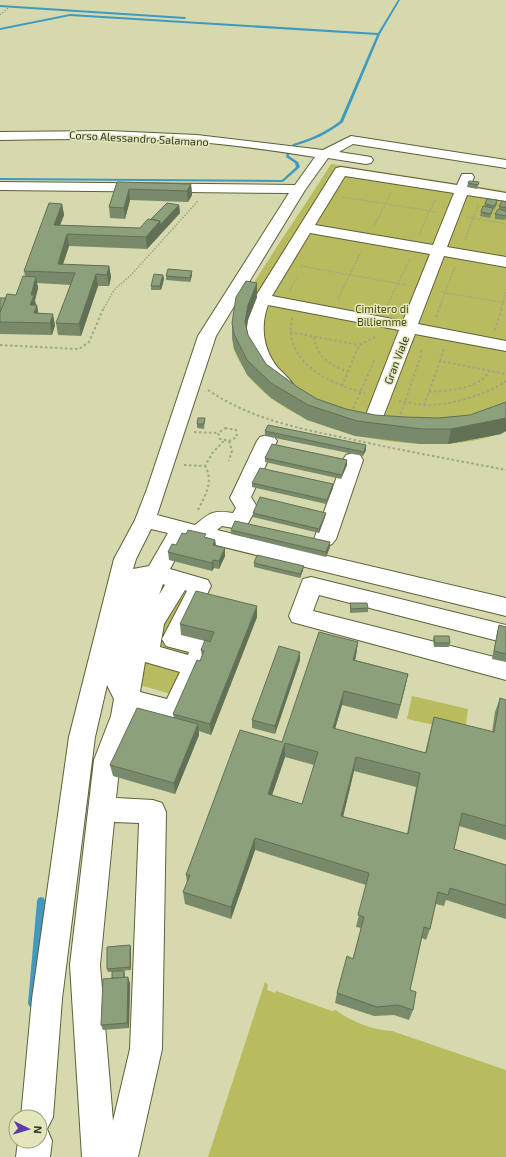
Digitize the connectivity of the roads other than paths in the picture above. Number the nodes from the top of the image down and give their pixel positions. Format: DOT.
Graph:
graph roads {
  1 [pos="0,136"];
  2 [pos="323,154"];
  3 [pos="377,162"];
  4 [pos="506,164"];
  5 [pos="452,174"];
  6 [pos="470,181"];
  7 [pos="0,186"];
  8 [pos="299,189"];
  9 [pos="506,197"];
  10 [pos="307,228"];
  11 [pos="439,250"];
  12 [pos="506,262"];
  13 [pos="262,299"];
  14 [pos="408,327"];
  15 [pos="498,344"];
  16 [pos="296,394"];
  17 [pos="396,427"];
  18 [pos="267,441"];
  19 [pos="353,460"];
  20 [pos="145,520"];
  21 [pos="189,531"];
  22 [pos="325,539"];
  23 [pos="168,577"];
  24 [pos="506,607"];
  25 [pos="506,634"];
  26 [pos="194,666"];
  27 [pos="506,670"];
  28 [pos="126,699"];
  29 [pos="102,809"];
  30 [pos="38,1109"];
  31 [pos="98,1157"];
  32 [pos="121,1157"];
  1 -- 2 [label="street, Corso Alessandro Salamano"];
  2 -- 3 [label="street, Corso Alessandro Salamano"];
  2 -- 4 [label="street"];
  2 -- 8 [label="street"];
  5 -- 6 [label="street"];
  6 -- 9 [label="street"];
  6 -- 10 [label="street"];
  6 -- 11 [label="street, Gran Viale"];
  7 -- 8 [label="street"];
  8 -- 20 [label="street"];
  10 -- 11 [label="street"];
  10 -- 13 [label="street"];
  11 -- 12 [label="street"];
  11 -- 14 [label="street, Gran Viale"];
  13 -- 14 [label="street"];
  13 -- 16 [label="street"];
  14 -- 15 [label="street"];
  14 -- 17 [label="street, Gran Viale"];
  18 -- 21 [label="street"];
  19 -- 22 [label="street"];
  20 -- 21 [label="street"];
  20 -- 30 [label="street"];
  21 -- 23 [label="street"];
  21 -- 24 [label="street"];
  23 -- 26 [label="street"];
  23 -- 26 [label="street"];
  23 -- 28 [label="street"];
  25 -- 27 [label="street"];
  26 -- 28 [label="street"];
  28 -- 29 [label="street"];
  29 -- 31 [label="street"];
  29 -- 32 [label="street"];
}
